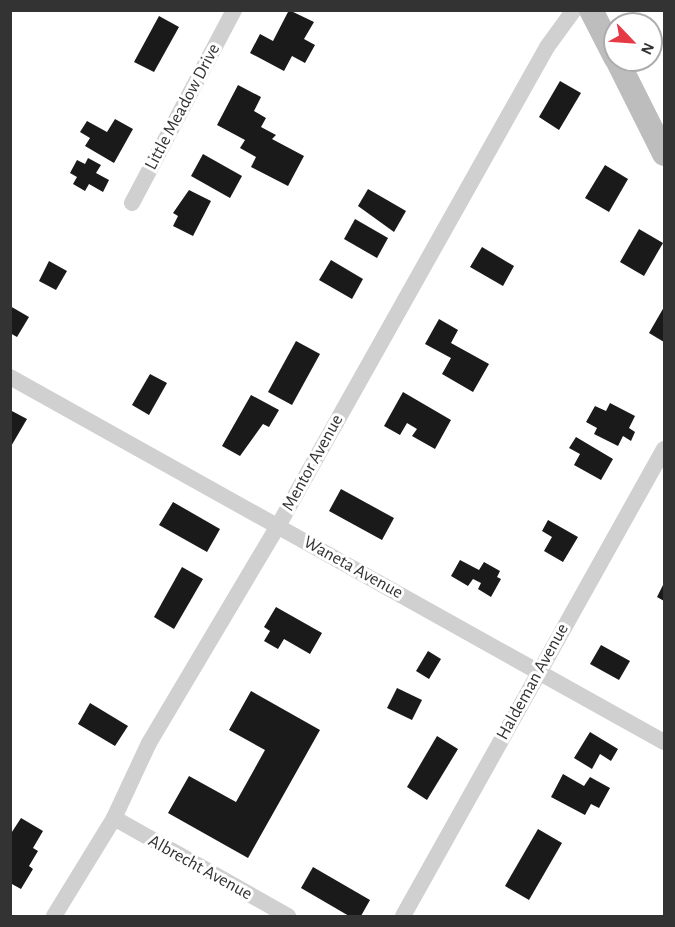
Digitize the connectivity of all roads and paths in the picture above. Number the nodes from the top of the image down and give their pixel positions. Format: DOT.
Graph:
graph roads {
  1 [pos="234,10"];
  2 [pos="574,10"];
  3 [pos="591,10"];
  4 [pos="603,33"];
  5 [pos="623,72"];
  6 [pos="664,154"];
  7 [pos="132,203"];
  8 [pos="10,377"];
  9 [pos="664,449"];
  10 [pos="278,526"];
  11 [pos="538,672"];
  12 [pos="664,742"];
  13 [pos="114,818"];
  14 [pos="54,916"];
  15 [pos="288,916"];
  16 [pos="403,916"];
  1 -- 7 [label="street, Little Meadow Drive"];
  2 -- 10 [label="street, Mentor Avenue"];
  3 -- 4 [label="main road"];
  5 -- 6 [label="main road"];
  8 -- 10 [label="street, Waneta Avenue"];
  9 -- 11 [label="street, Haldeman Avenue"];
  10 -- 11 [label="street, Waneta Avenue"];
  10 -- 13 [label="street, Mentor Avenue"];
  11 -- 12 [label="street, Waneta Avenue"];
  11 -- 16 [label="street, Haldeman Avenue"];
  13 -- 14 [label="street, Mentor Avenue"];
  13 -- 15 [label="street, Albrecht Avenue"];
}
